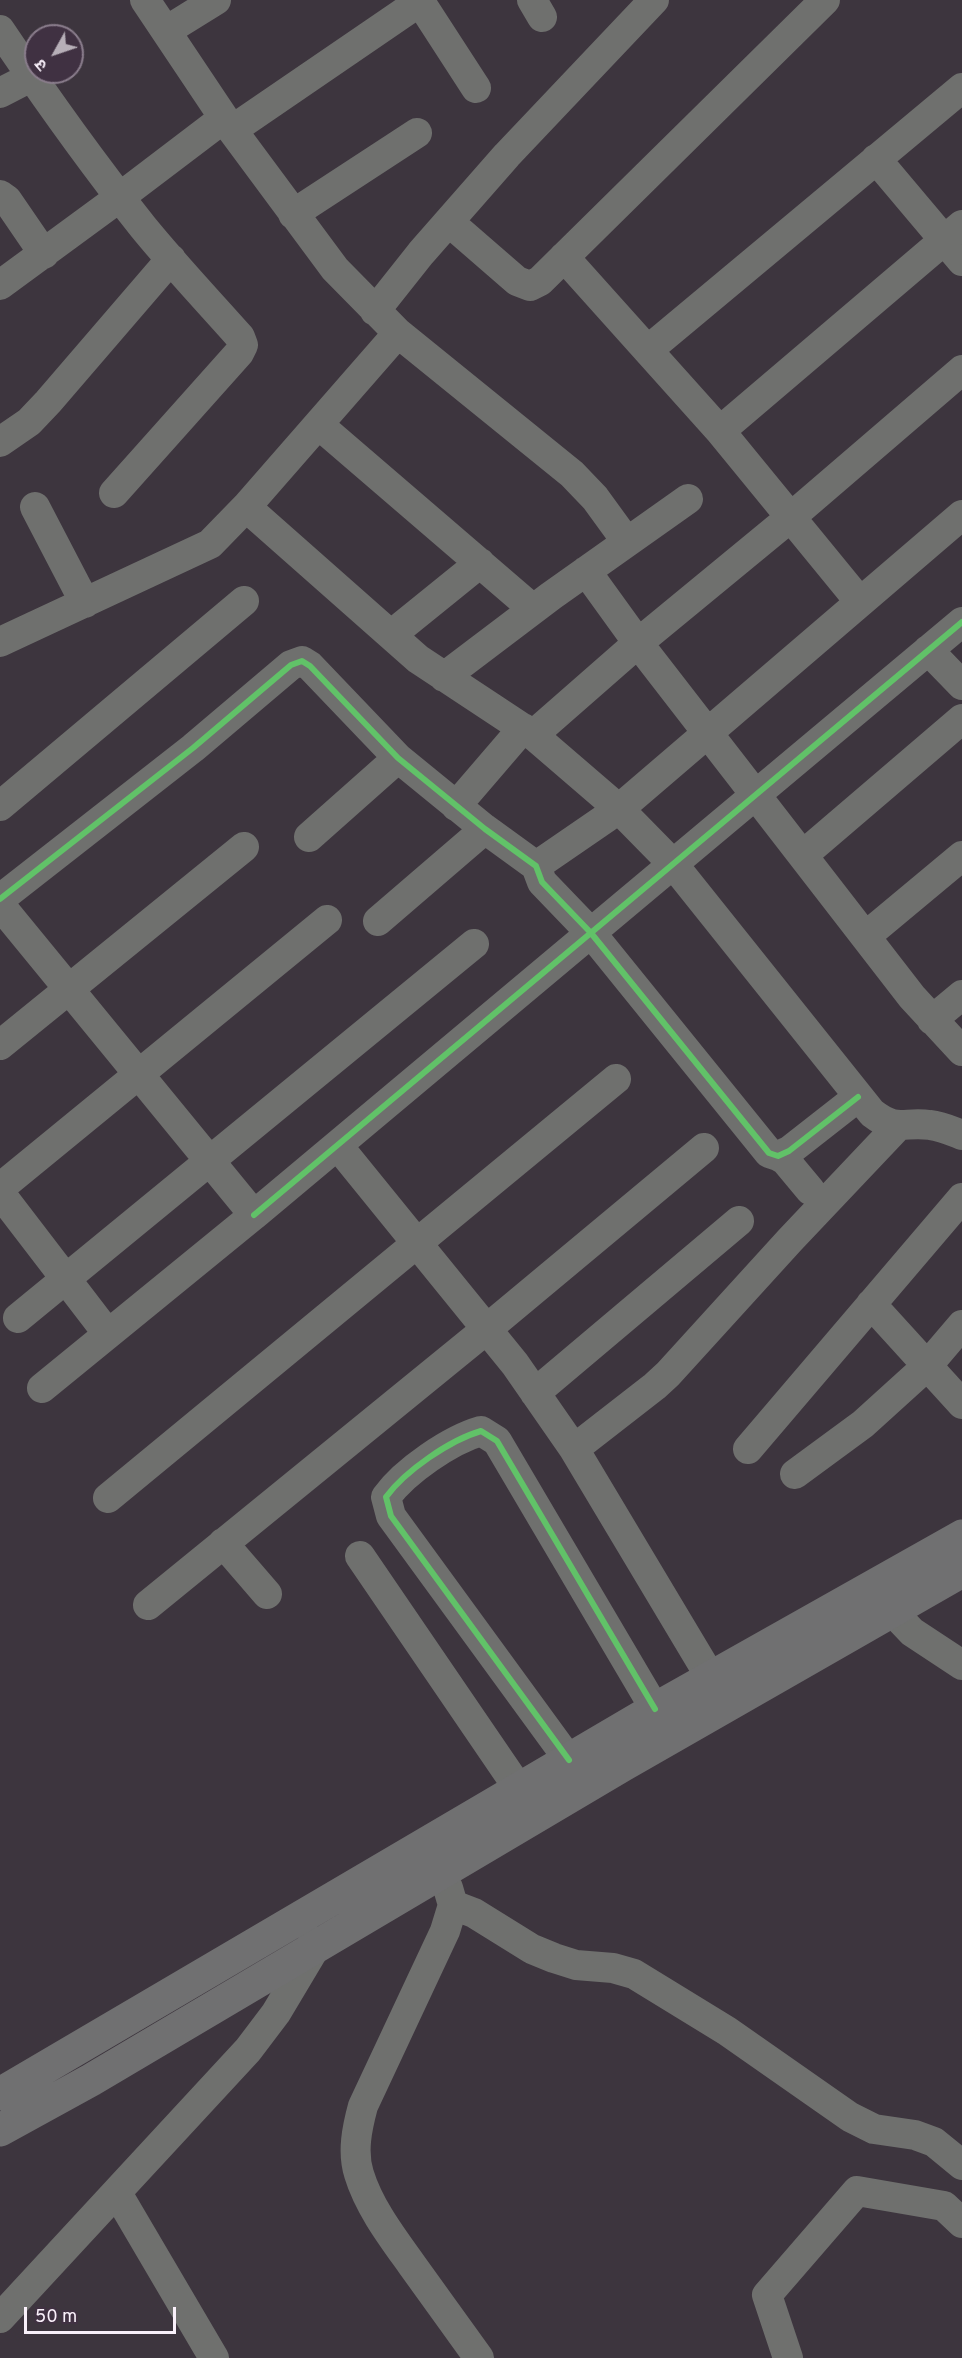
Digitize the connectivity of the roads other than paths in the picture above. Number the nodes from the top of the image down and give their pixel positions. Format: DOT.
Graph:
graph roads {
  1 [pos="145,0"];
  2 [pos="216,0"];
  3 [pos="420,0"];
  4 [pos="654,0"];
  5 [pos="825,0"];
  6 [pos="0,30"];
  7 [pos="166,32"];
  8 [pos="24,65"];
  9 [pos="24,81"];
  10 [pos="37,84"];
  11 [pos="476,88"];
  12 [pos="962,88"];
  13 [pos="0,93"];
  14 [pos="228,124"];
  15 [pos="417,133"];
  16 [pos="876,159"];
  17 [pos="0,195"];
  18 [pos="120,197"];
  19 [pos="293,214"];
  20 [pos="449,222"];
  21 [pos="956,242"];
  22 [pos="44,254"];
  23 [pos="564,257"];
  24 [pos="171,259"];
  25 [pos="0,285"];
  26 [pos="375,311"];
  27 [pos="398,333"];
  28 [pos="648,350"];
  29 [pos="962,370"];
  30 [pos="319,425"];
  31 [pos="720,431"];
  32 [pos="0,442"];
  33 [pos="114,493"];
  34 [pos="688,499"];
  35 [pos="35,507"];
  36 [pos="246,507"];
  37 [pos="962,515"];
  38 [pos="791,517"];
  39 [pos="627,542"];
  40 [pos="480,563"];
  41 [pos="586,571"];
  42 [pos="244,601"];
  43 [pos="860,602"];
  44 [pos="86,603"];
  45 [pos="533,609"];
  46 [pos="962,622"];
  47 [pos="391,634"];
  48 [pos="0,642"];
  49 [pos="638,643"];
  50 [pos="928,650"];
  51 [pos="444,677"];
  52 [pos="962,685"];
  53 [pos="962,719"];
  54 [pos="528,732"];
  55 [pos="707,734"];
  56 [pos="398,758"];
  57 [pos="5,792"];
  58 [pos="756,795"];
  59 [pos="456,806"];
  60 [pos="619,809"];
  61 [pos="485,829"];
  62 [pos="309,837"];
  63 [pos="244,847"];
  64 [pos="803,855"];
  65 [pos="962,856"];
  66 [pos="673,864"];
  67 [pos="536,866"];
  68 [pos="0,899"];
  69 [pos="0,905"];
  70 [pos="327,920"];
  71 [pos="378,921"];
  72 [pos="591,933"];
  73 [pos="866,936"];
  74 [pos="474,944"];
  75 [pos="69,989"];
  76 [pos="962,995"];
  77 [pos="932,1020"];
  78 [pos="0,1045"];
  79 [pos="962,1051"];
  80 [pos="140,1075"];
  81 [pos="616,1079"];
  82 [pos="858,1097"];
  83 [pos="898,1126"];
  84 [pos="962,1135"];
  85 [pos="338,1146"];
  86 [pos="704,1148"];
  87 [pos="778,1156"];
  88 [pos="211,1160"];
  89 [pos="0,1188"];
  90 [pos="810,1190"];
  91 [pos="0,1193"];
  92 [pos="958,1210"];
  93 [pos="254,1215"];
  94 [pos="739,1221"];
  95 [pos="417,1243"];
  96 [pos="65,1278"];
  97 [pos="871,1304"];
  98 [pos="18,1318"];
  99 [pos="962,1325"];
  100 [pos="488,1328"];
  101 [pos="108,1334"];
  102 [pos="927,1366"];
  103 [pos="42,1388"];
  104 [pos="535,1393"];
  105 [pos="962,1404"];
  106 [pos="574,1449"];
  107 [pos="748,1449"];
  108 [pos="795,1474"];
  109 [pos="108,1498"];
  110 [pos="962,1536"];
  111 [pos="224,1543"];
  112 [pos="360,1556"];
  113 [pos="962,1571"];
  114 [pos="267,1594"];
  115 [pos="148,1605"];
  116 [pos="892,1611"];
  117 [pos="962,1665"];
  118 [pos="711,1678"];
  119 [pos="655,1709"];
  120 [pos="568,1760"];
  121 [pos="519,1789"];
  122 [pos="441,1872"];
  123 [pos="453,1905"];
  124 [pos="299,1918"];
  125 [pos="316,1946"];
  126 [pos="0,2094"];
  127 [pos="0,2130"];
  128 [pos="962,2165"];
  129 [pos="117,2193"];
  130 [pos="962,2223"];
  131 [pos="0,2318"];
  132 [pos="214,2358"];
  133 [pos="479,2358"];
  134 [pos="788,2358"];
  1 -- 7 [label="street"];
  2 -- 7 [label="street"];
  3 -- 11 [label="street"];
  3 -- 14 [label="street"];
  4 -- 20 [label="street"];
  5 -- 23 [label="street"];
  6 -- 8 [label="street"];
  7 -- 14 [label="street"];
  9 -- 13 [label="street"];
  10 -- 18 [label="street"];
  12 -- 16 [label="street"];
  14 -- 18 [label="street"];
  14 -- 19 [label="street"];
  15 -- 19 [label="street"];
  16 -- 21 [label="street"];
  16 -- 28 [label="street"];
  17 -- 22 [label="street"];
  18 -- 22 [label="street"];
  18 -- 24 [label="street"];
  19 -- 26 [label="street"];
  20 -- 23 [label="street"];
  20 -- 26 [label="street"];
  21 -- 31 [label="street"];
  22 -- 25 [label="street"];
  23 -- 28 [label="street"];
  24 -- 32 [label="street"];
  24 -- 33 [label="street"];
  26 -- 27 [label="street"];
  27 -- 30 [label="street"];
  27 -- 39 [label="street"];
  28 -- 31 [label="street"];
  29 -- 38 [label="street"];
  30 -- 36 [label="street"];
  30 -- 40 [label="street"];
  31 -- 38 [label="street"];
  34 -- 39 [label="street"];
  35 -- 44 [label="street"];
  36 -- 44 [label="street"];
  36 -- 47 [label="street"];
  37 -- 43 [label="street"];
  38 -- 43 [label="street"];
  38 -- 49 [label="street"];
  39 -- 41 [label="street"];
  40 -- 45 [label="street"];
  40 -- 47 [label="street"];
  41 -- 45 [label="street"];
  41 -- 49 [label="street"];
  42 -- 57 [label="street"];
  43 -- 55 [label="street"];
  44 -- 48 [label="street"];
  45 -- 51 [label="street"];
  46 -- 50 [label="street"];
  47 -- 51 [label="street"];
  49 -- 54 [label="street"];
  49 -- 55 [label="street"];
  50 -- 52 [label="street"];
  50 -- 58 [label="street"];
  51 -- 54 [label="street"];
  53 -- 64 [label="street"];
  54 -- 59 [label="street"];
  54 -- 60 [label="street"];
  55 -- 58 [label="street"];
  55 -- 60 [label="street"];
  56 -- 59 [label="street"];
  56 -- 62 [label="street"];
  56 -- 68 [label="street"];
  58 -- 64 [label="street"];
  58 -- 66 [label="street"];
  59 -- 61 [label="street"];
  60 -- 66 [label="street"];
  60 -- 67 [label="street"];
  61 -- 67 [label="street"];
  61 -- 71 [label="street"];
  63 -- 75 [label="street"];
  64 -- 73 [label="street"];
  65 -- 73 [label="street"];
  66 -- 72 [label="street"];
  66 -- 82 [label="street"];
  67 -- 72 [label="street"];
  69 -- 75 [label="street"];
  70 -- 80 [label="street"];
  72 -- 85 [label="street"];
  72 -- 87 [label="street"];
  73 -- 77 [label="street"];
  74 -- 88 [label="street"];
  75 -- 78 [label="street"];
  75 -- 80 [label="street"];
  76 -- 77 [label="street"];
  77 -- 79 [label="street"];
  80 -- 88 [label="street"];
  80 -- 89 [label="street"];
  81 -- 95 [label="street"];
  82 -- 83 [label="street"];
  82 -- 87 [label="street"];
  83 -- 84 [label="street"];
  83 -- 106 [label="street"];
  85 -- 93 [label="street"];
  85 -- 95 [label="street"];
  86 -- 100 [label="street"];
  87 -- 90 [label="street"];
  88 -- 93 [label="street"];
  88 -- 96 [label="street"];
  91 -- 96 [label="street"];
  92 -- 97 [label="street"];
  93 -- 101 [label="street"];
  94 -- 104 [label="street"];
  95 -- 100 [label="street"];
  95 -- 109 [label="street"];
  96 -- 98 [label="street"];
  96 -- 101 [label="street"];
  97 -- 102 [label="street"];
  97 -- 107 [label="street"];
  99 -- 102 [label="street"];
  100 -- 104 [label="street"];
  100 -- 111 [label="street"];
  101 -- 103 [label="street"];
  102 -- 105 [label="street"];
  102 -- 108 [label="street"];
  104 -- 106 [label="street"];
  106 -- 118 [label="street"];
  110 -- 118 [label="main road"];
  111 -- 114 [label="street"];
  111 -- 115 [label="street"];
  112 -- 121 [label="street"];
  113 -- 116 [label="main road"];
  116 -- 117 [label="street"];
  116 -- 122 [label="main road"];
  118 -- 119 [label="main road"];
  119 -- 120 [label="main road"];
  119 -- 120 [label="street"];
  120 -- 121 [label="main road"];
  121 -- 124 [label="main road"];
  122 -- 123 [label="street"];
  122 -- 125 [label="main road"];
  123 -- 128 [label="street"];
  123 -- 133 [label="street"];
  124 -- 125 [label="street"];
  124 -- 126 [label="main road"];
  125 -- 127 [label="main road"];
  125 -- 129 [label="street"];
  129 -- 131 [label="street"];
  129 -- 132 [label="street"];
  130 -- 134 [label="street"];
}
